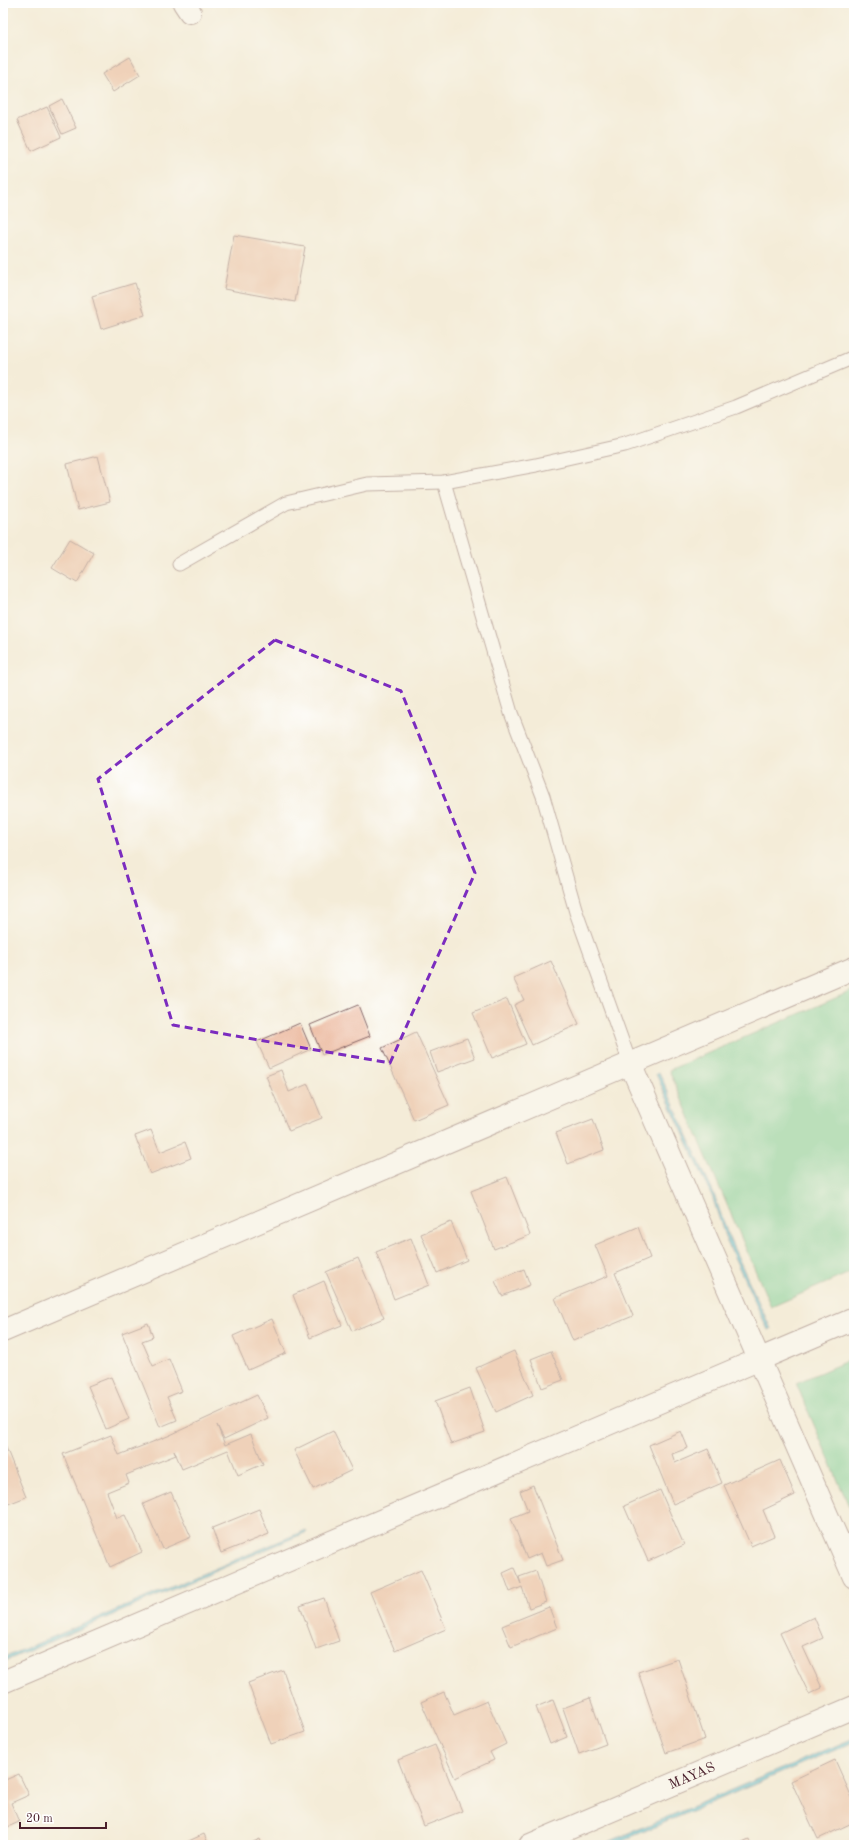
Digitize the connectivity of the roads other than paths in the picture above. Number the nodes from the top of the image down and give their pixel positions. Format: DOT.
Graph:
graph roads {
  1 [pos="854,357"];
  2 [pos="444,482"];
  3 [pos="179,564"];
  4 [pos="854,968"];
  5 [pos="630,1063"];
  6 [pos="854,1319"];
  7 [pos="3,1330"];
  8 [pos="759,1360"];
  9 [pos="854,1577"];
  10 [pos="3,1682"];
  11 [pos="854,1708"];
  12 [pos="530,1845"];
  1 -- 2 [label="lane"];
  2 -- 3 [label="lane"];
  2 -- 5 [label="lane"];
  4 -- 5 [label="street"];
  5 -- 7 [label="street"];
  5 -- 8 [label="street"];
  6 -- 8 [label="street"];
  8 -- 9 [label="street"];
  8 -- 10 [label="street"];
  11 -- 12 [label="street, MAYAS"];
}
